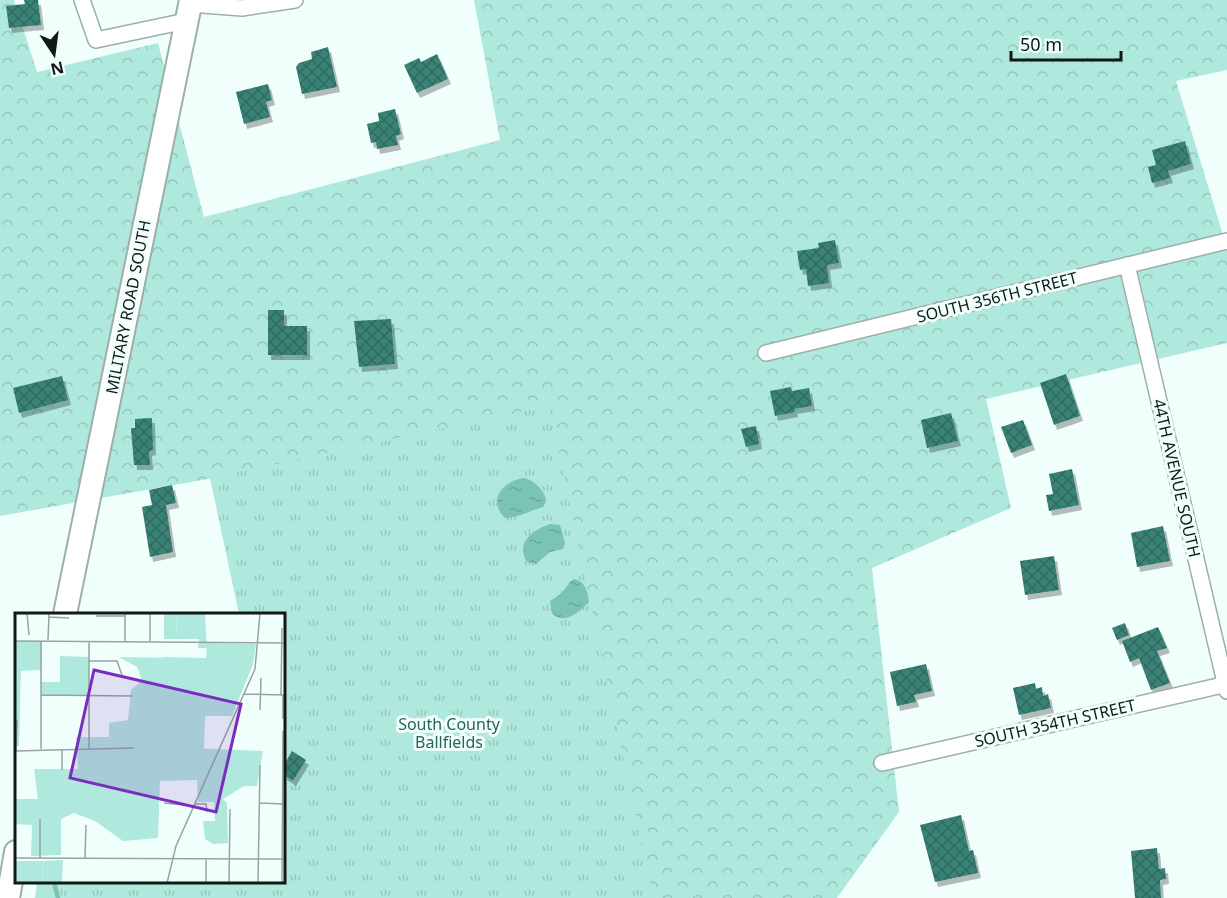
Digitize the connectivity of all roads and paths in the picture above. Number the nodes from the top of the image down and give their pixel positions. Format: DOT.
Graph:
graph roads {
  1 [pos="82,0"];
  2 [pos="295,0"];
  3 [pos="189,8"];
  4 [pos="1227,241"];
  5 [pos="1127,265"];
  6 [pos="766,353"];
  7 [pos="65,613"];
  8 [pos="1226,687"];
  9 [pos="882,763"];
  10 [pos="15,858"];
  11 [pos="8,898"];
  1 -- 3 [label="street"];
  2 -- 3 [label="street"];
  3 -- 7 [label="main road, MILITARY ROAD SOUTH"];
  4 -- 5 [label="street, SOUTH 356TH STREET"];
  5 -- 6 [label="street, SOUTH 356TH STREET"];
  5 -- 8 [label="street, 44TH AVENUE SOUTH"];
  8 -- 9 [label="street, SOUTH 354TH STREET"];
  10 -- 11 [label="main road"];
}
